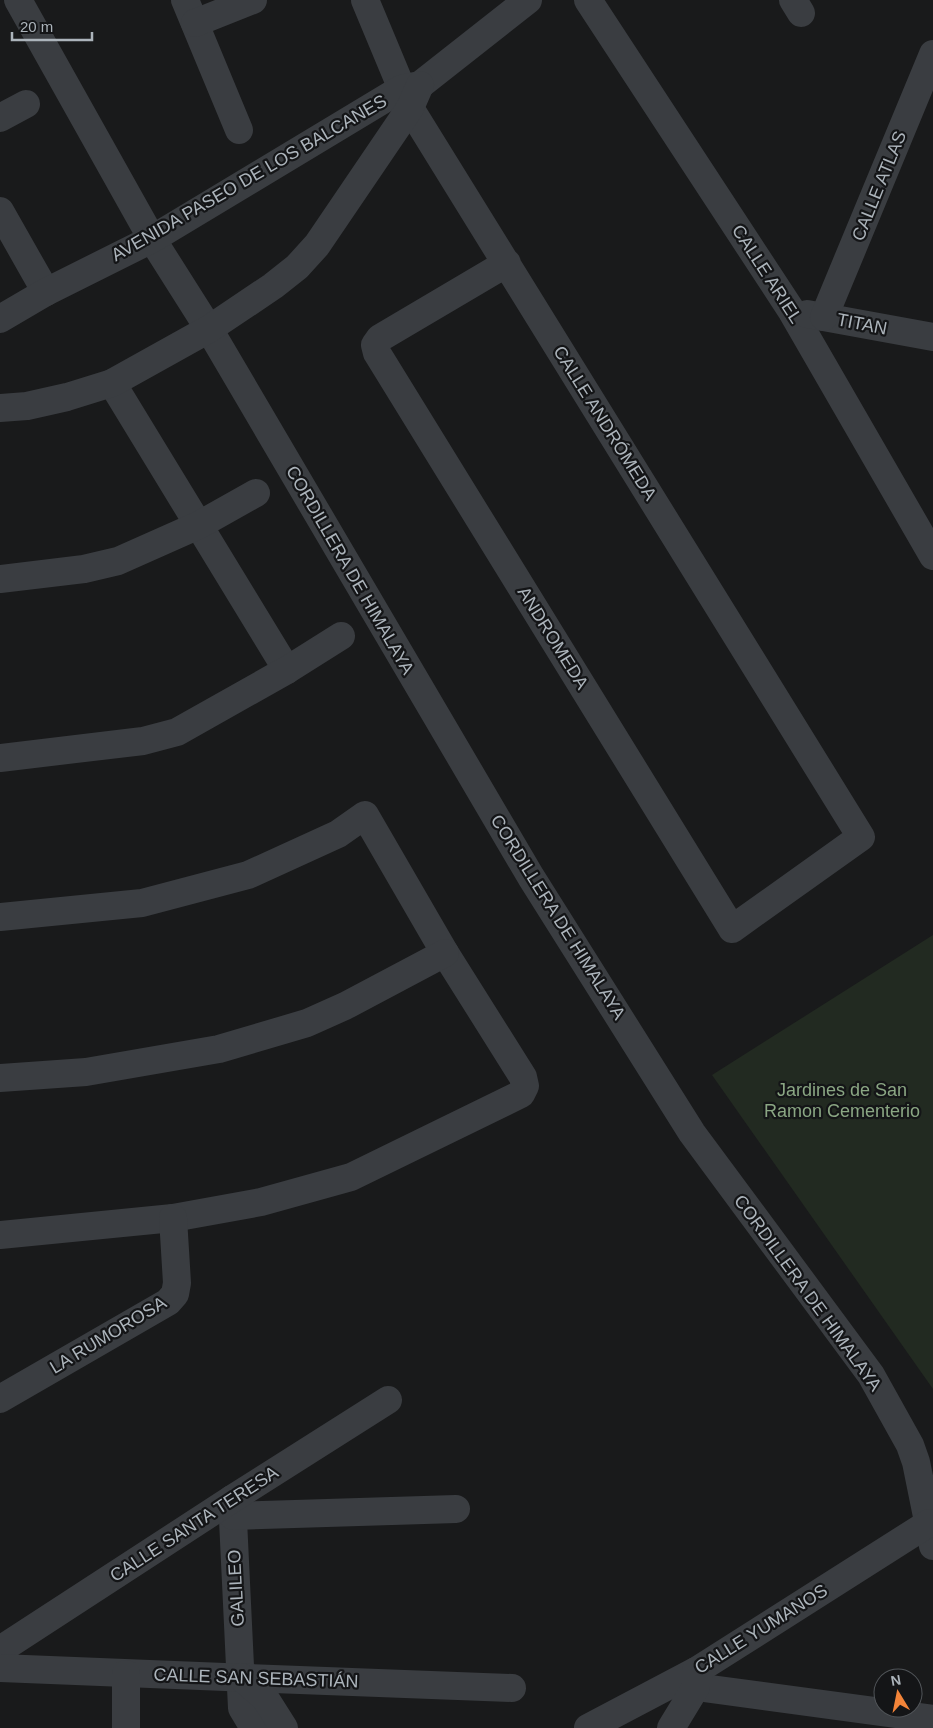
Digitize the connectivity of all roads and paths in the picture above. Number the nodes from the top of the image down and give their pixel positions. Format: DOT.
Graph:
graph roads {
  1 [pos="18,0"];
  2 [pos="253,0"];
  3 [pos="365,0"];
  4 [pos="528,0"];
  5 [pos="588,0"];
  6 [pos="190,11"];
  7 [pos="933,54"];
  8 [pos="410,94"];
  9 [pos="26,104"];
  10 [pos="0,118"];
  11 [pos="239,130"];
  12 [pos="0,211"];
  13 [pos="152,239"];
  14 [pos="507,263"];
  15 [pos="46,292"];
  16 [pos="791,310"];
  17 [pos="824,317"];
  18 [pos="0,318"];
  19 [pos="209,329"];
  20 [pos="933,337"];
  21 [pos="112,383"];
  22 [pos="0,408"];
  23 [pos="256,493"];
  24 [pos="199,524"];
  25 [pos="933,556"];
  26 [pos="0,579"];
  27 [pos="341,636"];
  28 [pos="287,670"];
  29 [pos="0,758"];
  30 [pos="861,837"];
  31 [pos="0,917"];
  32 [pos="445,953"];
  33 [pos="0,1078"];
  34 [pos="173,1218"];
  35 [pos="0,1235"];
  36 [pos="0,1399"];
  37 [pos="388,1400"];
  38 [pos="233,1507"];
  39 [pos="456,1509"];
  40 [pos="931,1534"];
  41 [pos="0,1650"];
  42 [pos="0,1668"];
  43 [pos="126,1674"];
  44 [pos="241,1677"];
  45 [pos="696,1679"];
  46 [pos="512,1688"];
  47 [pos="933,1719"];
  48 [pos="126,1728"];
  49 [pos="254,1728"];
  50 [pos="284,1728"];
  51 [pos="588,1728"];
  52 [pos="671,1728"];
  1 -- 13 [label="street, CORDILLERA DE HIMALAYA"];
  2 -- 6 [label="street"];
  3 -- 8 [label="street, CALLE ANDRÓMEDA"];
  4 -- 8 [label="street, AVENIDA PASEO DE LOS BALCANES"];
  5 -- 16 [label="street, CALLE ARIEL"];
  6 -- 11 [label="street"];
  7 -- 17 [label="street, CALLE ATLAS"];
  8 -- 13 [label="street, AVENIDA PASEO DE LOS BALCANES"];
  8 -- 14 [label="street, CALLE ANDRÓMEDA"];
  8 -- 19 [label="street, AVENIDA PASEO DE LOS BALCANES"];
  9 -- 10 [label="street"];
  12 -- 15 [label="street"];
  13 -- 15 [label="street, AVENIDA PASEO DE LOS BALCANES"];
  13 -- 19 [label="street, CORDILLERA DE HIMALAYA"];
  14 -- 30 [label="street, CALLE ANDRÓMEDA"];
  14 -- 30 [label="street, ANDROMEDA"];
  15 -- 18 [label="street, AVENIDA PASEO DE LOS BALCANES"];
  16 -- 17 [label="street, TITAN"];
  16 -- 25 [label="street, CALLE ARIEL"];
  17 -- 20 [label="street, TITAN"];
  19 -- 21 [label="street, AVENIDA PASEO DE LOS BALCANES"];
  19 -- 40 [label="street, CORDILLERA DE HIMALAYA"];
  21 -- 22 [label="street, AVENIDA PASEO DE LOS BALCANES"];
  21 -- 24 [label="street"];
  23 -- 24 [label="street"];
  24 -- 26 [label="street"];
  24 -- 28 [label="street"];
  27 -- 28 [label="street"];
  28 -- 29 [label="street"];
  31 -- 32 [label="street"];
  32 -- 33 [label="street"];
  32 -- 34 [label="street"];
  34 -- 35 [label="street"];
  34 -- 36 [label="street, LA RUMOROSA"];
  37 -- 38 [label="street, CALLE SANTA TERESA"];
  38 -- 39 [label="street"];
  38 -- 41 [label="street, CALLE SANTA TERESA"];
  38 -- 44 [label="street, GALILEO"];
  40 -- 45 [label="street, CALLE YUMANOS"];
  42 -- 43 [label="street, CALLE SAN SEBASTIÁN"];
  43 -- 44 [label="street, CALLE SAN SEBASTIÁN"];
  43 -- 48 [label="street"];
  44 -- 46 [label="street, CALLE SAN SEBASTIÁN"];
  44 -- 49 [label="street, GALILEO"];
  44 -- 50 [label="street"];
  45 -- 47 [label="street"];
  45 -- 51 [label="street, CALLE YUMANOS"];
  45 -- 52 [label="street"];
}
